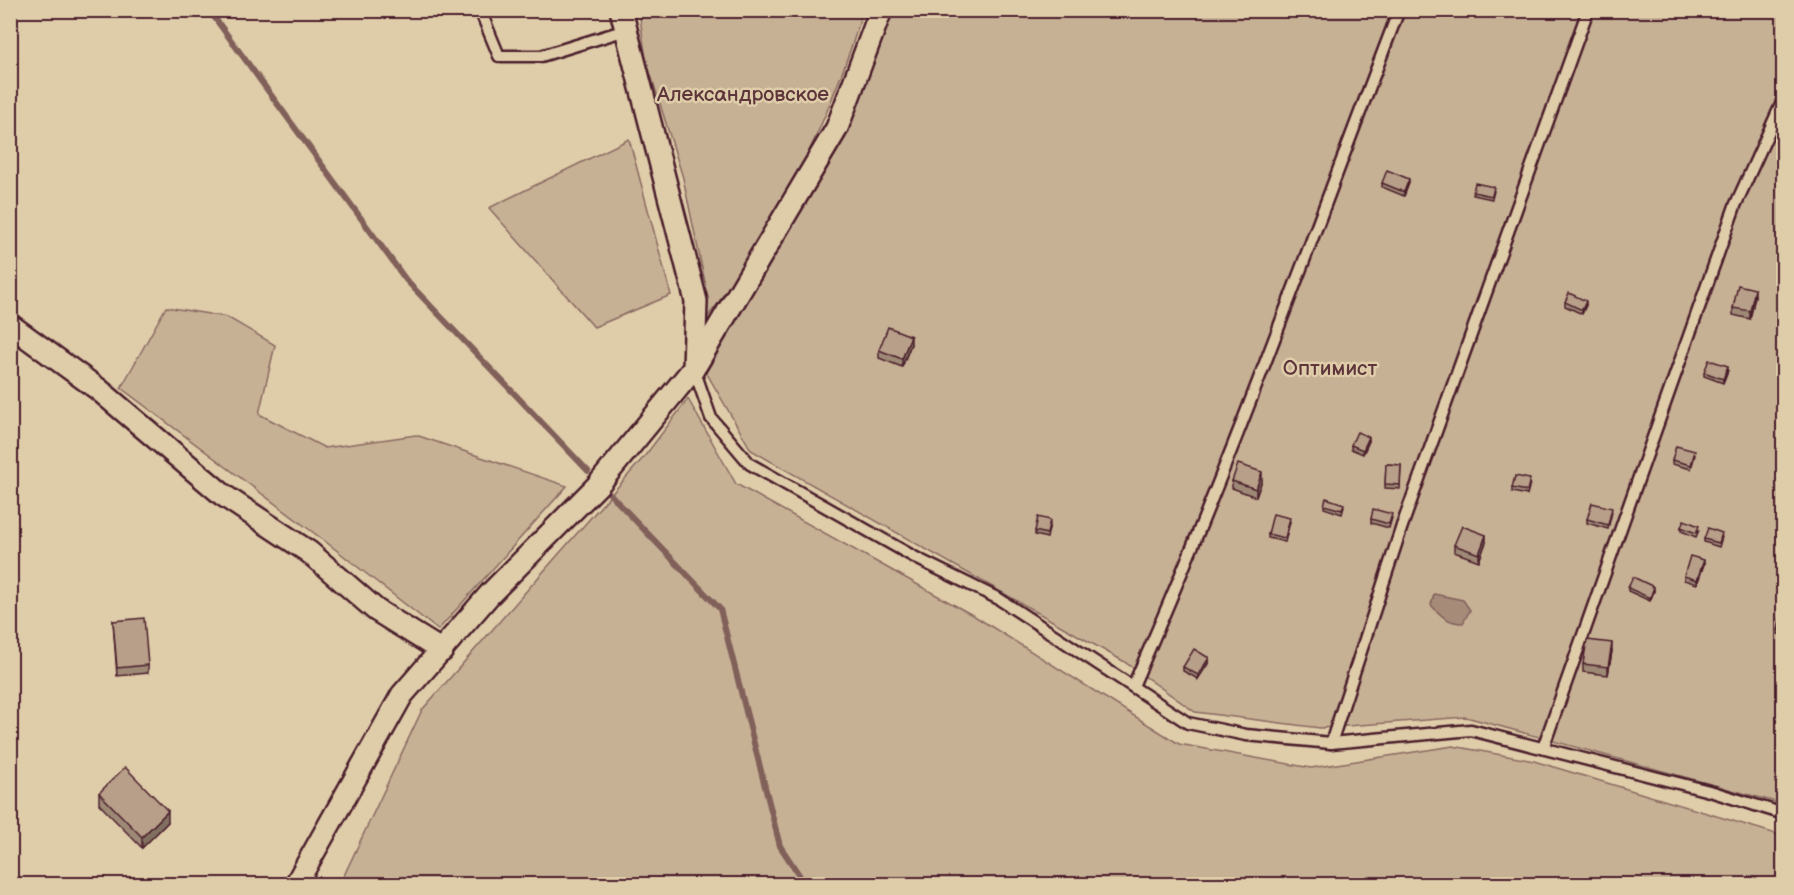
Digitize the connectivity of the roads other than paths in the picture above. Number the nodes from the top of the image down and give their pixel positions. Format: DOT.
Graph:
graph roads {
  1 [pos="480,10"];
  2 [pos="881,10"];
  3 [pos="1399,10"];
  4 [pos="1588,10"];
  5 [pos="623,20"];
  6 [pos="1784,98"];
  7 [pos="10,325"];
  8 [pos="694,368"];
  9 [pos="441,651"];
  10 [pos="1133,686"];
  11 [pos="1331,742"];
  12 [pos="1543,748"];
  13 [pos="1784,814"];
  14 [pos="296,885"];
  1 -- 5 [label="lane"];
  2 -- 8 [label="street"];
  3 -- 10 [label="lane"];
  4 -- 11 [label="lane"];
  5 -- 8 [label="street"];
  6 -- 12 [label="lane"];
  7 -- 9 [label="street"];
  8 -- 9 [label="street"];
  8 -- 10 [label="lane"];
  9 -- 14 [label="street"];
  10 -- 11 [label="lane"];
  11 -- 12 [label="lane"];
  12 -- 13 [label="lane"];
}
